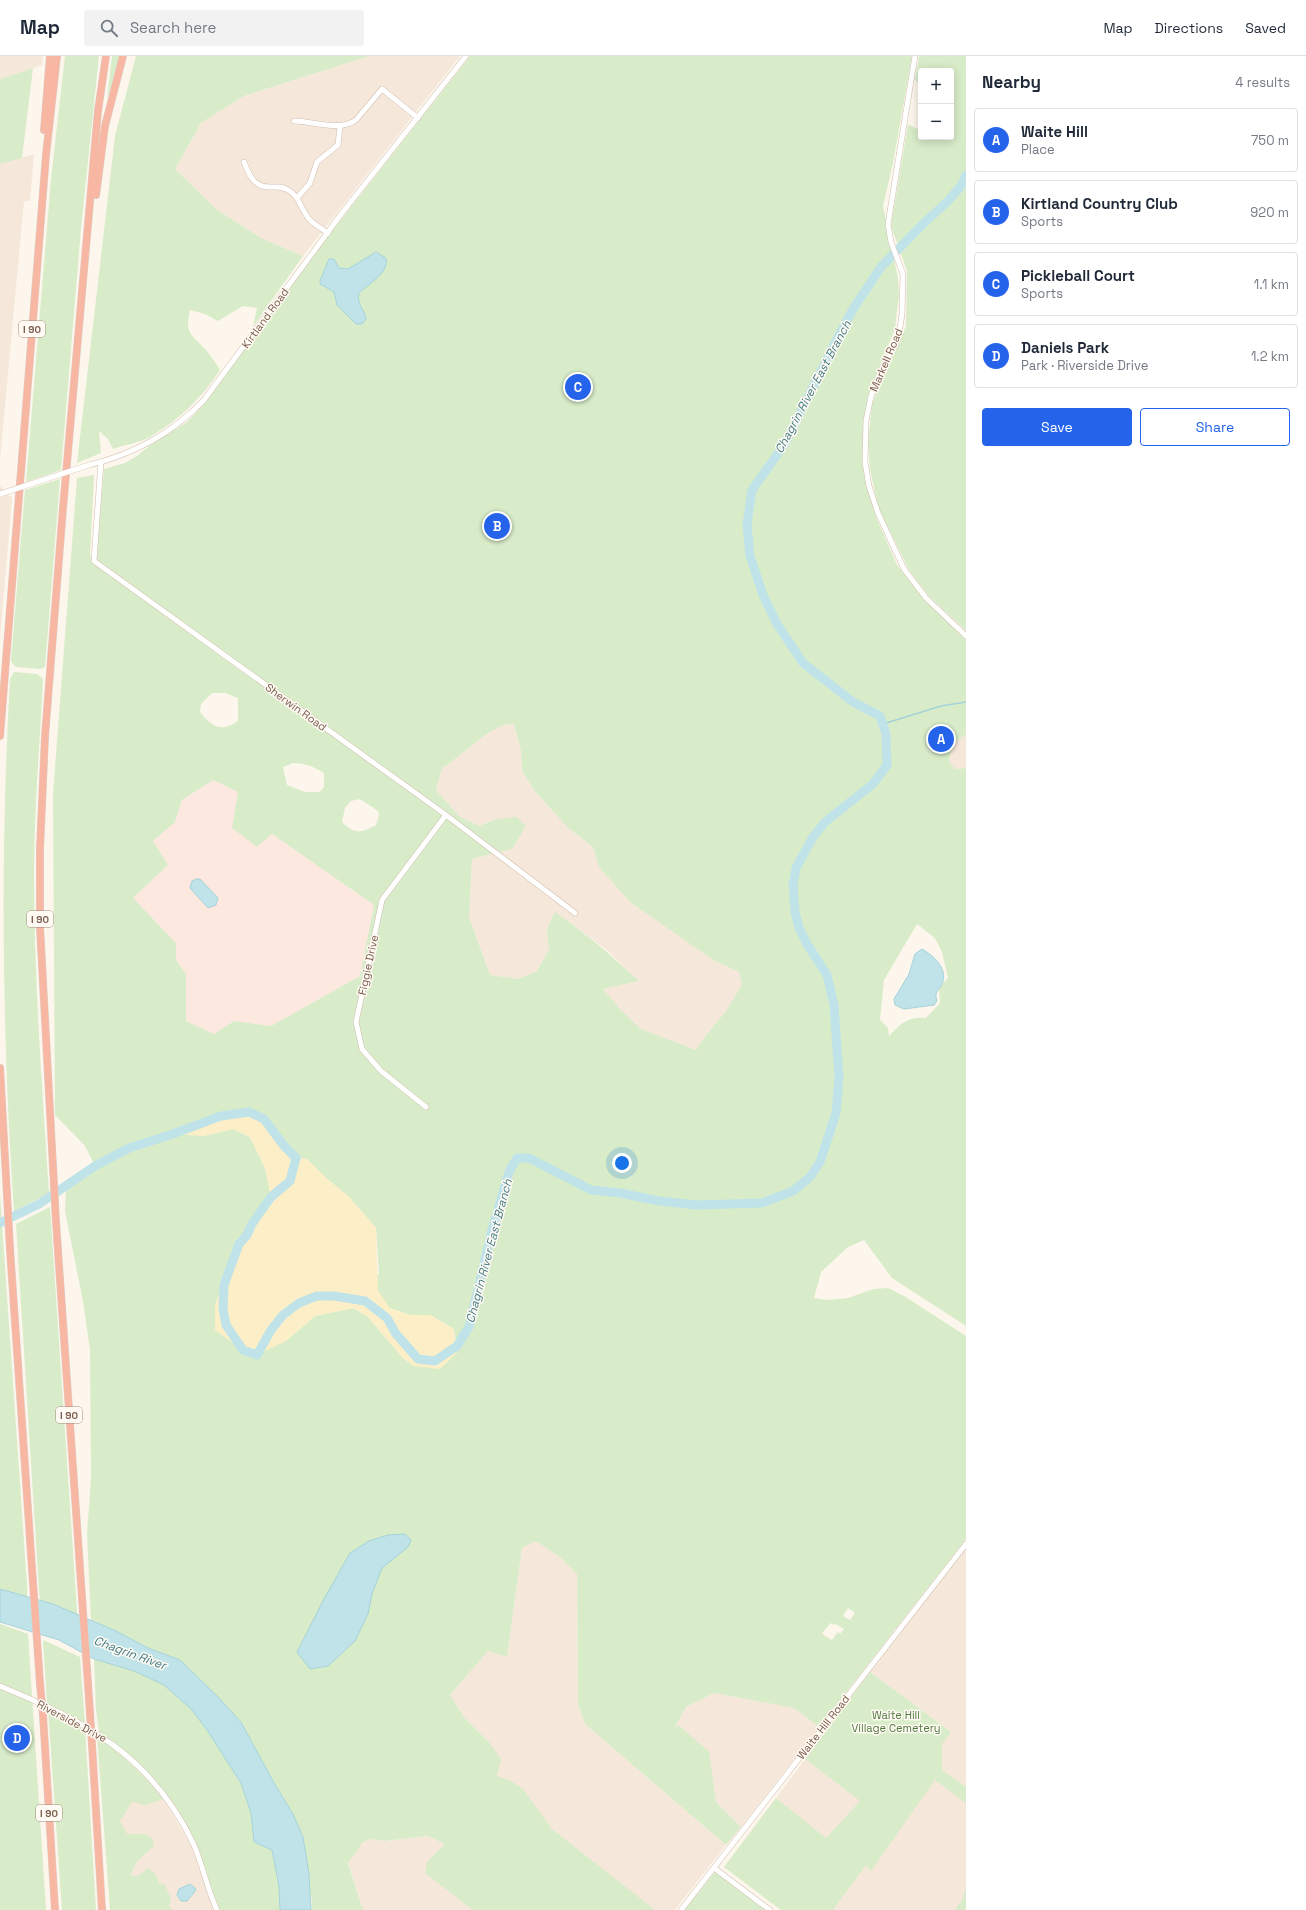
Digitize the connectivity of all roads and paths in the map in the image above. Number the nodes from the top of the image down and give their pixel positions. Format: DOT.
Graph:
graph roads {
  1 [pos="50,56"];
  2 [pos="57,56"];
  3 [pos="106,56"];
  4 [pos="123,56"];
  5 [pos="466,56"];
  6 [pos="915,56"];
  7 [pos="418,118"];
  8 [pos="294,121"];
  9 [pos="340,126"];
  10 [pos="244,162"];
  11 [pos="297,198"];
  12 [pos="41,220"];
  13 [pos="328,233"];
  14 [pos="85,272"];
  15 [pos="101,462"];
  16 [pos="0,494"];
  17 [pos="966,636"];
  18 [pos="0,736"];
  19 [pos="446,815"];
  20 [pos="575,914"];
  21 [pos="0,1068"];
  22 [pos="426,1107"];
  23 [pos="966,1544"];
  24 [pos="0,1686"];
  25 [pos="714,1868"];
  26 [pos="55,1910"];
  27 [pos="102,1910"];
  28 [pos="217,1910"];
  29 [pos="681,1910"];
  30 [pos="770,1910"];
  1 -- 12 [label="highway"];
  2 -- 12 [label="highway, I 90"];
  3 -- 14 [label="highway, I 90"];
  4 -- 14 [label="highway"];
  5 -- 7 [label="street, Kirtland Road"];
  6 -- 17 [label="street, Markell Road"];
  7 -- 9 [label="street"];
  7 -- 13 [label="street, Kirtland Road"];
  8 -- 9 [label="street"];
  9 -- 11 [label="street"];
  10 -- 11 [label="street"];
  11 -- 13 [label="street"];
  12 -- 18 [label="highway, I 90"];
  13 -- 15 [label="street, Kirtland Road"];
  14 -- 27 [label="highway, I 90, bridge"];
  15 -- 16 [label="street, Kirtland Road, bridge"];
  15 -- 19 [label="street, Sherwin Road"];
  19 -- 20 [label="street, Sherwin Road"];
  19 -- 22 [label="street, Figgie Drive"];
  21 -- 26 [label="highway, I 90, bridge"];
  23 -- 25 [label="street, Waite Hill Road"];
  24 -- 28 [label="street, Riverside Drive"];
  25 -- 29 [label="street, Waite Hill Road"];
  25 -- 30 [label="street"];
}
